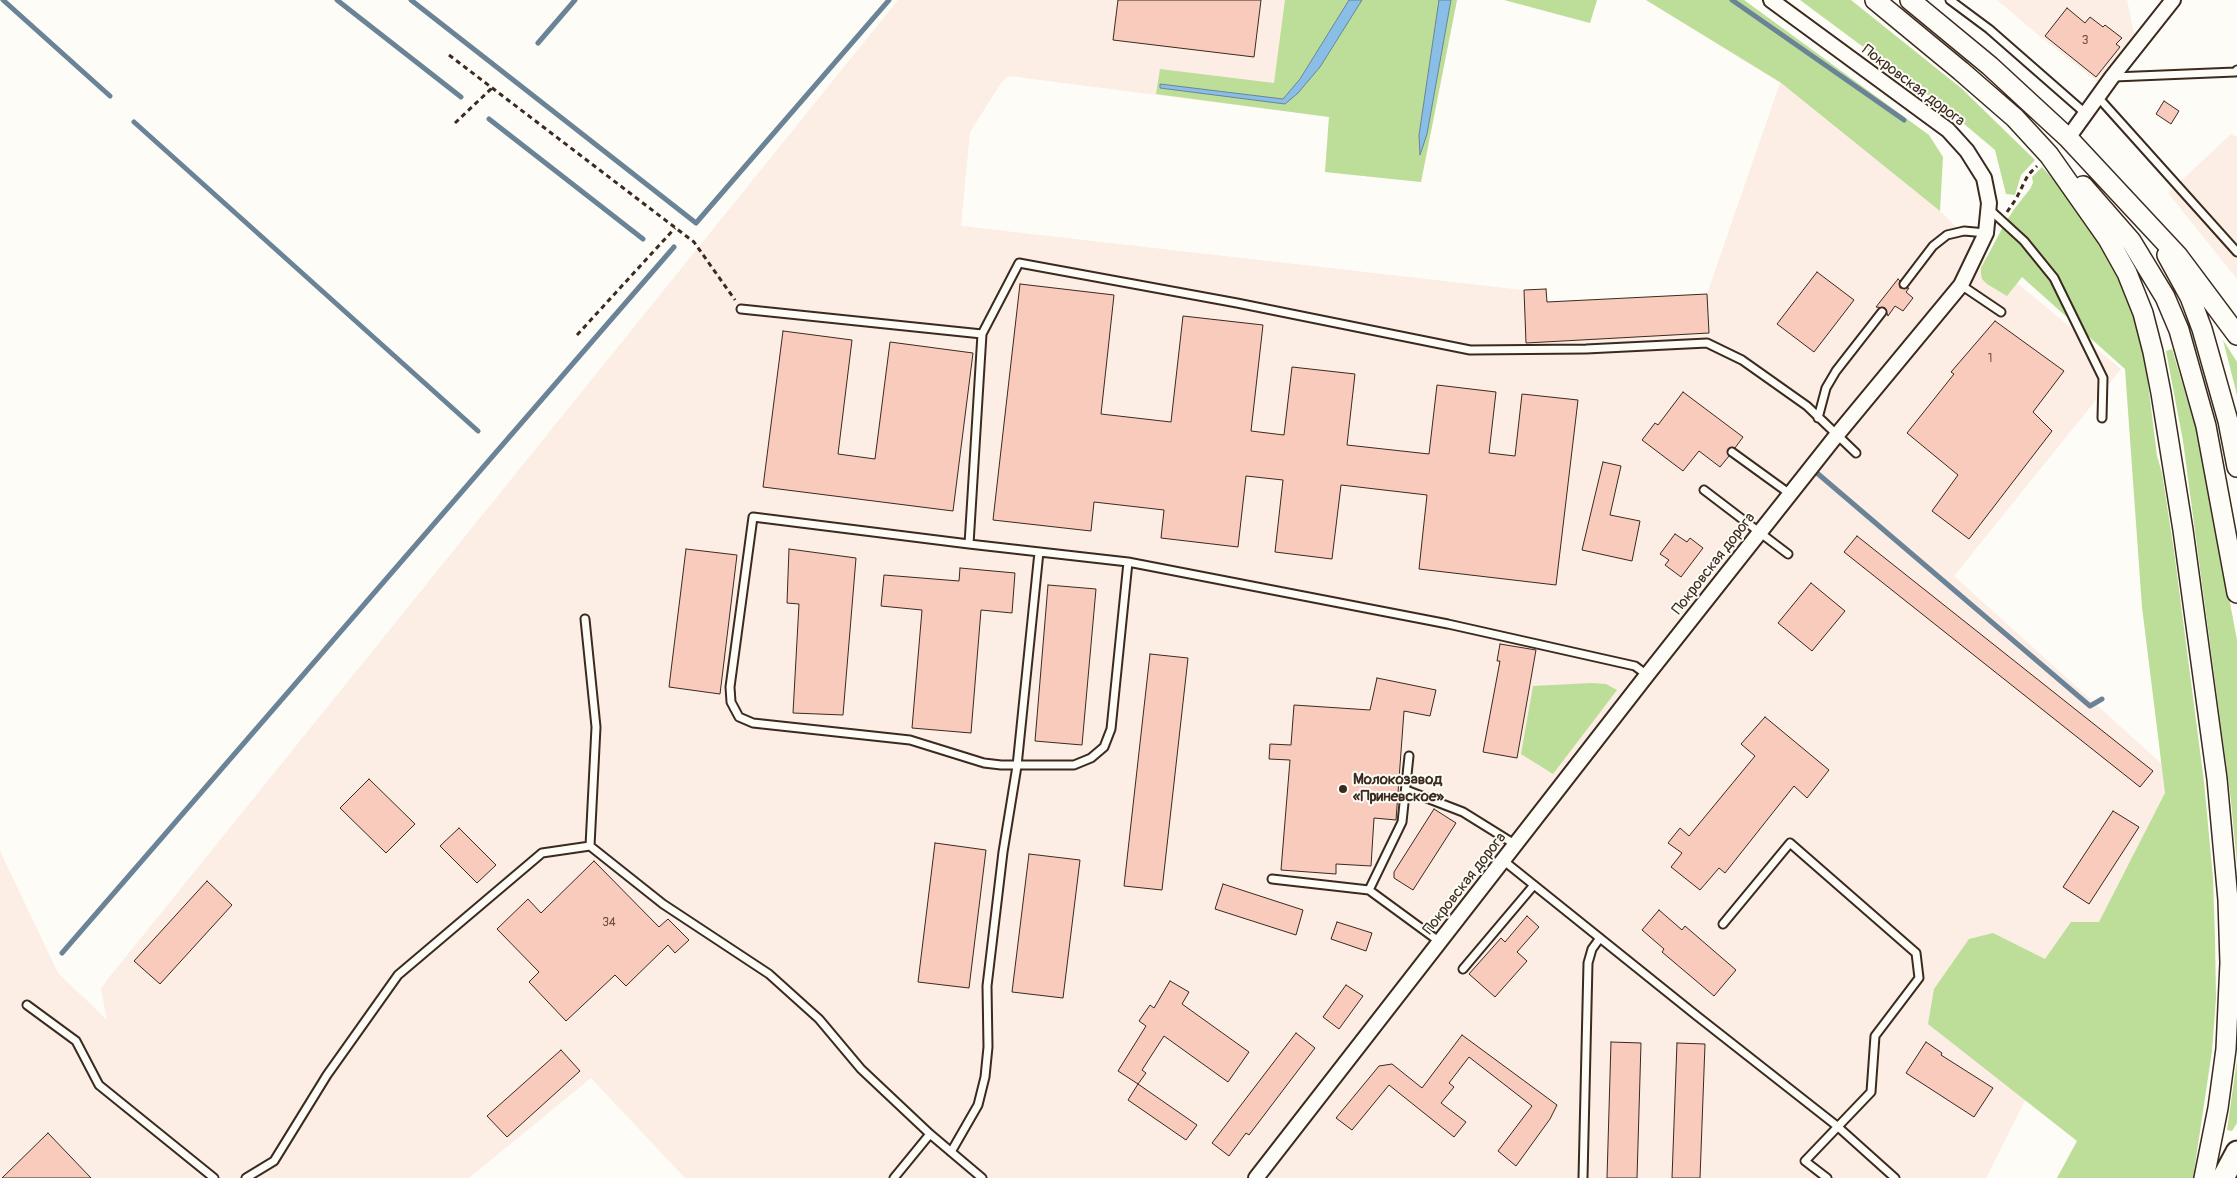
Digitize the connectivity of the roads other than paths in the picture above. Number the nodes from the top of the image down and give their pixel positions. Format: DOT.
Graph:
graph roads {
  1 [pos="1771,0"];
  2 [pos="1876,0"];
  3 [pos="1910,0"];
  4 [pos="1950,0"];
  5 [pos="2173,0"];
  6 [pos="2237,70"];
  7 [pos="2112,77"];
  8 [pos="2098,96"];
  9 [pos="2085,113"];
  10 [pos="2068,138"];
  11 [pos="2054,161"];
  12 [pos="1988,208"];
  13 [pos="2156,231"];
  14 [pos="1986,233"];
  15 [pos="2237,252"];
  16 [pos="1904,284"];
  17 [pos="1961,285"];
  18 [pos="740,309"];
  19 [pos="1882,312"];
  20 [pos="2001,312"];
  21 [pos="982,334"];
  22 [pos="2237,335"];
  23 [pos="1818,418"];
  24 [pos="2102,418"];
  25 [pos="1836,436"];
  26 [pos="1732,452"];
  27 [pos="1856,453"];
  28 [pos="2237,467"];
  29 [pos="1704,490"];
  30 [pos="1790,494"];
  31 [pos="1760,532"];
  32 [pos="969,544"];
  33 [pos="1039,552"];
  34 [pos="1788,554"];
  35 [pos="1128,562"];
  36 [pos="2237,593"];
  37 [pos="585,619"];
  38 [pos="1647,675"];
  39 [pos="1409,756"];
  40 [pos="1017,766"];
  41 [pos="1406,790"];
  42 [pos="1516,844"];
  43 [pos="590,846"];
  44 [pos="1504,860"];
  45 [pos="1272,879"];
  46 [pos="1534,885"];
  47 [pos="1368,890"];
  48 [pos="1723,924"];
  49 [pos="1600,938"];
  50 [pos="1440,942"];
  51 [pos="1463,969"];
  52 [pos="27,1005"];
  53 [pos="1838,1126"];
  54 [pos="930,1134"];
  55 [pos="951,1152"];
  56 [pos="2237,1152"];
  57 [pos="214,1178"];
  58 [pos="246,1178"];
  59 [pos="894,1178"];
  60 [pos="982,1178"];
  61 [pos="1256,1178"];
  62 [pos="1583,1178"];
  63 [pos="1827,1178"];
  64 [pos="1894,1178"];
  65 [pos="2204,1178"];
  66 [pos="2223,1178"];
  1 -- 12 [label="street, Покровская дорога"];
  2 -- 11 [label="main road"];
  3 -- 10 [label="main road"];
  4 -- 9 [label="lane"];
  5 -- 7 [label="street"];
  6 -- 7 [label="lane"];
  7 -- 8 [label="street"];
  8 -- 9 [label="street"];
  8 -- 15 [label="lane"];
  9 -- 10 [label="street"];
  10 -- 13 [label="main road"];
  11 -- 36 [label="main road"];
  11 -- 65 [label="main road"];
  12 -- 14 [label="street, Покровская дорога"];
  12 -- 24 [label="lane"];
  13 -- 22 [label="main road"];
  13 -- 28 [label="main road"];
  14 -- 16 [label="lane"];
  14 -- 17 [label="street, Покровская дорога"];
  17 -- 20 [label="lane"];
  17 -- 25 [label="street, Покровская дорога"];
  18 -- 21 [label="lane"];
  19 -- 23 [label="lane"];
  21 -- 23 [label="lane"];
  21 -- 32 [label="lane"];
  23 -- 25 [label="lane"];
  25 -- 27 [label="lane"];
  25 -- 30 [label="street, Покровская дорога"];
  26 -- 30 [label="lane"];
  29 -- 31 [label="lane"];
  30 -- 31 [label="street, Покровская дорога"];
  31 -- 34 [label="lane"];
  31 -- 38 [label="street, Покровская дорога"];
  32 -- 33 [label="lane"];
  32 -- 40 [label="lane"];
  33 -- 35 [label="lane"];
  33 -- 40 [label="lane"];
  35 -- 38 [label="lane"];
  35 -- 40 [label="lane"];
  37 -- 43 [label="lane"];
  38 -- 42 [label="street, Покровская дорога"];
  39 -- 41 [label="lane"];
  40 -- 55 [label="lane"];
  41 -- 42 [label="lane"];
  41 -- 47 [label="lane"];
  42 -- 44 [label="street, Покровская дорога"];
  43 -- 54 [label="lane"];
  43 -- 58 [label="lane"];
  44 -- 46 [label="lane"];
  44 -- 50 [label="street, Покровская дорога"];
  45 -- 47 [label="lane"];
  46 -- 49 [label="lane"];
  46 -- 51 [label="lane"];
  47 -- 50 [label="lane"];
  48 -- 53 [label="lane"];
  49 -- 53 [label="lane"];
  49 -- 62 [label="lane"];
  50 -- 61 [label="street, Покровская дорога"];
  52 -- 57 [label="lane"];
  53 -- 63 [label="lane"];
  53 -- 64 [label="lane"];
  54 -- 55 [label="lane"];
  54 -- 59 [label="lane"];
  55 -- 60 [label="lane"];
  56 -- 66 [label="main road"];
}
